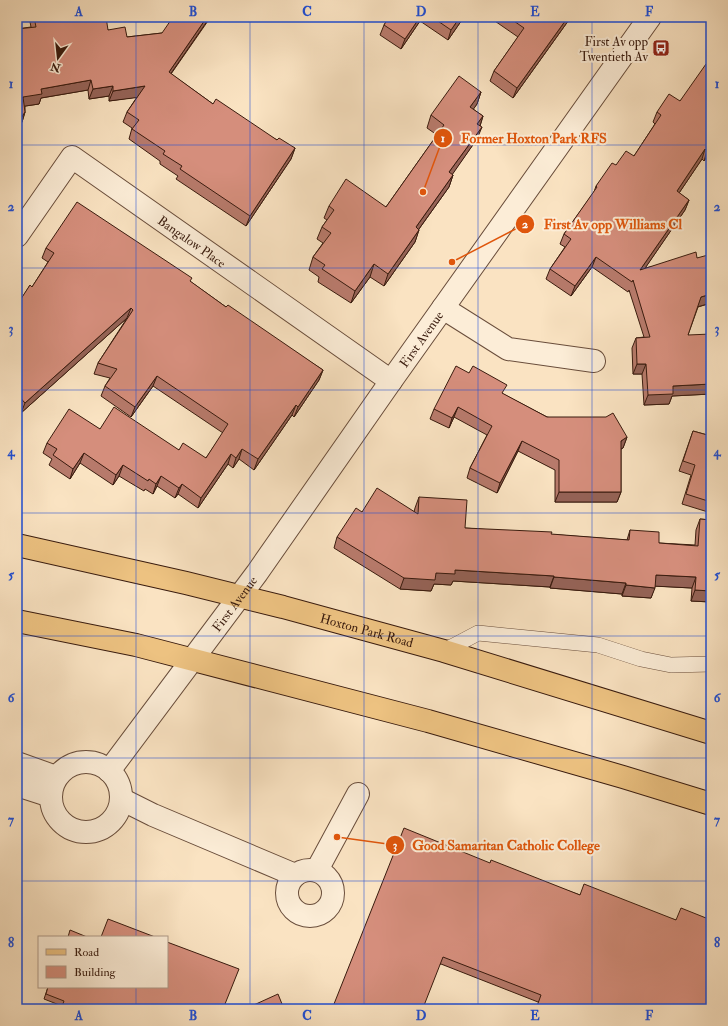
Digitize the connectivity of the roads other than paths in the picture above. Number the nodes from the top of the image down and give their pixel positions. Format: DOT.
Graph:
graph roads {
  1 [pos="650,17"];
  2 [pos="17,236"];
  3 [pos="443,308"];
  4 [pos="594,361"];
  5 [pos="391,381"];
  6 [pos="17,545"];
  7 [pos="239,597"];
  8 [pos="17,621"];
  9 [pos="444,651"];
  10 [pos="192,660"];
  11 [pos="711,664"];
  12 [pos="711,733"];
  13 [pos="17,764"];
  14 [pos="110,771"];
  15 [pos="17,785"];
  16 [pos="53,787"];
  17 [pos="358,794"];
  18 [pos="121,799"];
  19 [pos="711,804"];
  20 [pos="317,870"];
  21 [pos="295,875"];
  1 -- 3 [label="street, First Avenue"];
  2 -- 5 [label="street, Bangalow Place"];
  3 -- 4 [label="street"];
  3 -- 5 [label="street, First Avenue"];
  5 -- 7 [label="street, First Avenue"];
  6 -- 7 [label="main road, Hoxton Park Road"];
  7 -- 9 [label="main road, Hoxton Park Road"];
  7 -- 10 [label="street, First Avenue"];
  8 -- 10 [label="main road"];
  9 -- 11 [label="lane"];
  9 -- 12 [label="main road, Hoxton Park Road"];
  10 -- 14 [label="street, First Avenue"];
  10 -- 19 [label="main road"];
  13 -- 16 [label="street"];
  14 -- 16 [label="street"];
  14 -- 18 [label="street"];
  15 -- 16 [label="street"];
  16 -- 18 [label="street"];
  17 -- 20 [label="street"];
  18 -- 21 [label="street"];
  20 -- 21 [label="street"];
  20 -- 21 [label="street"];
}
